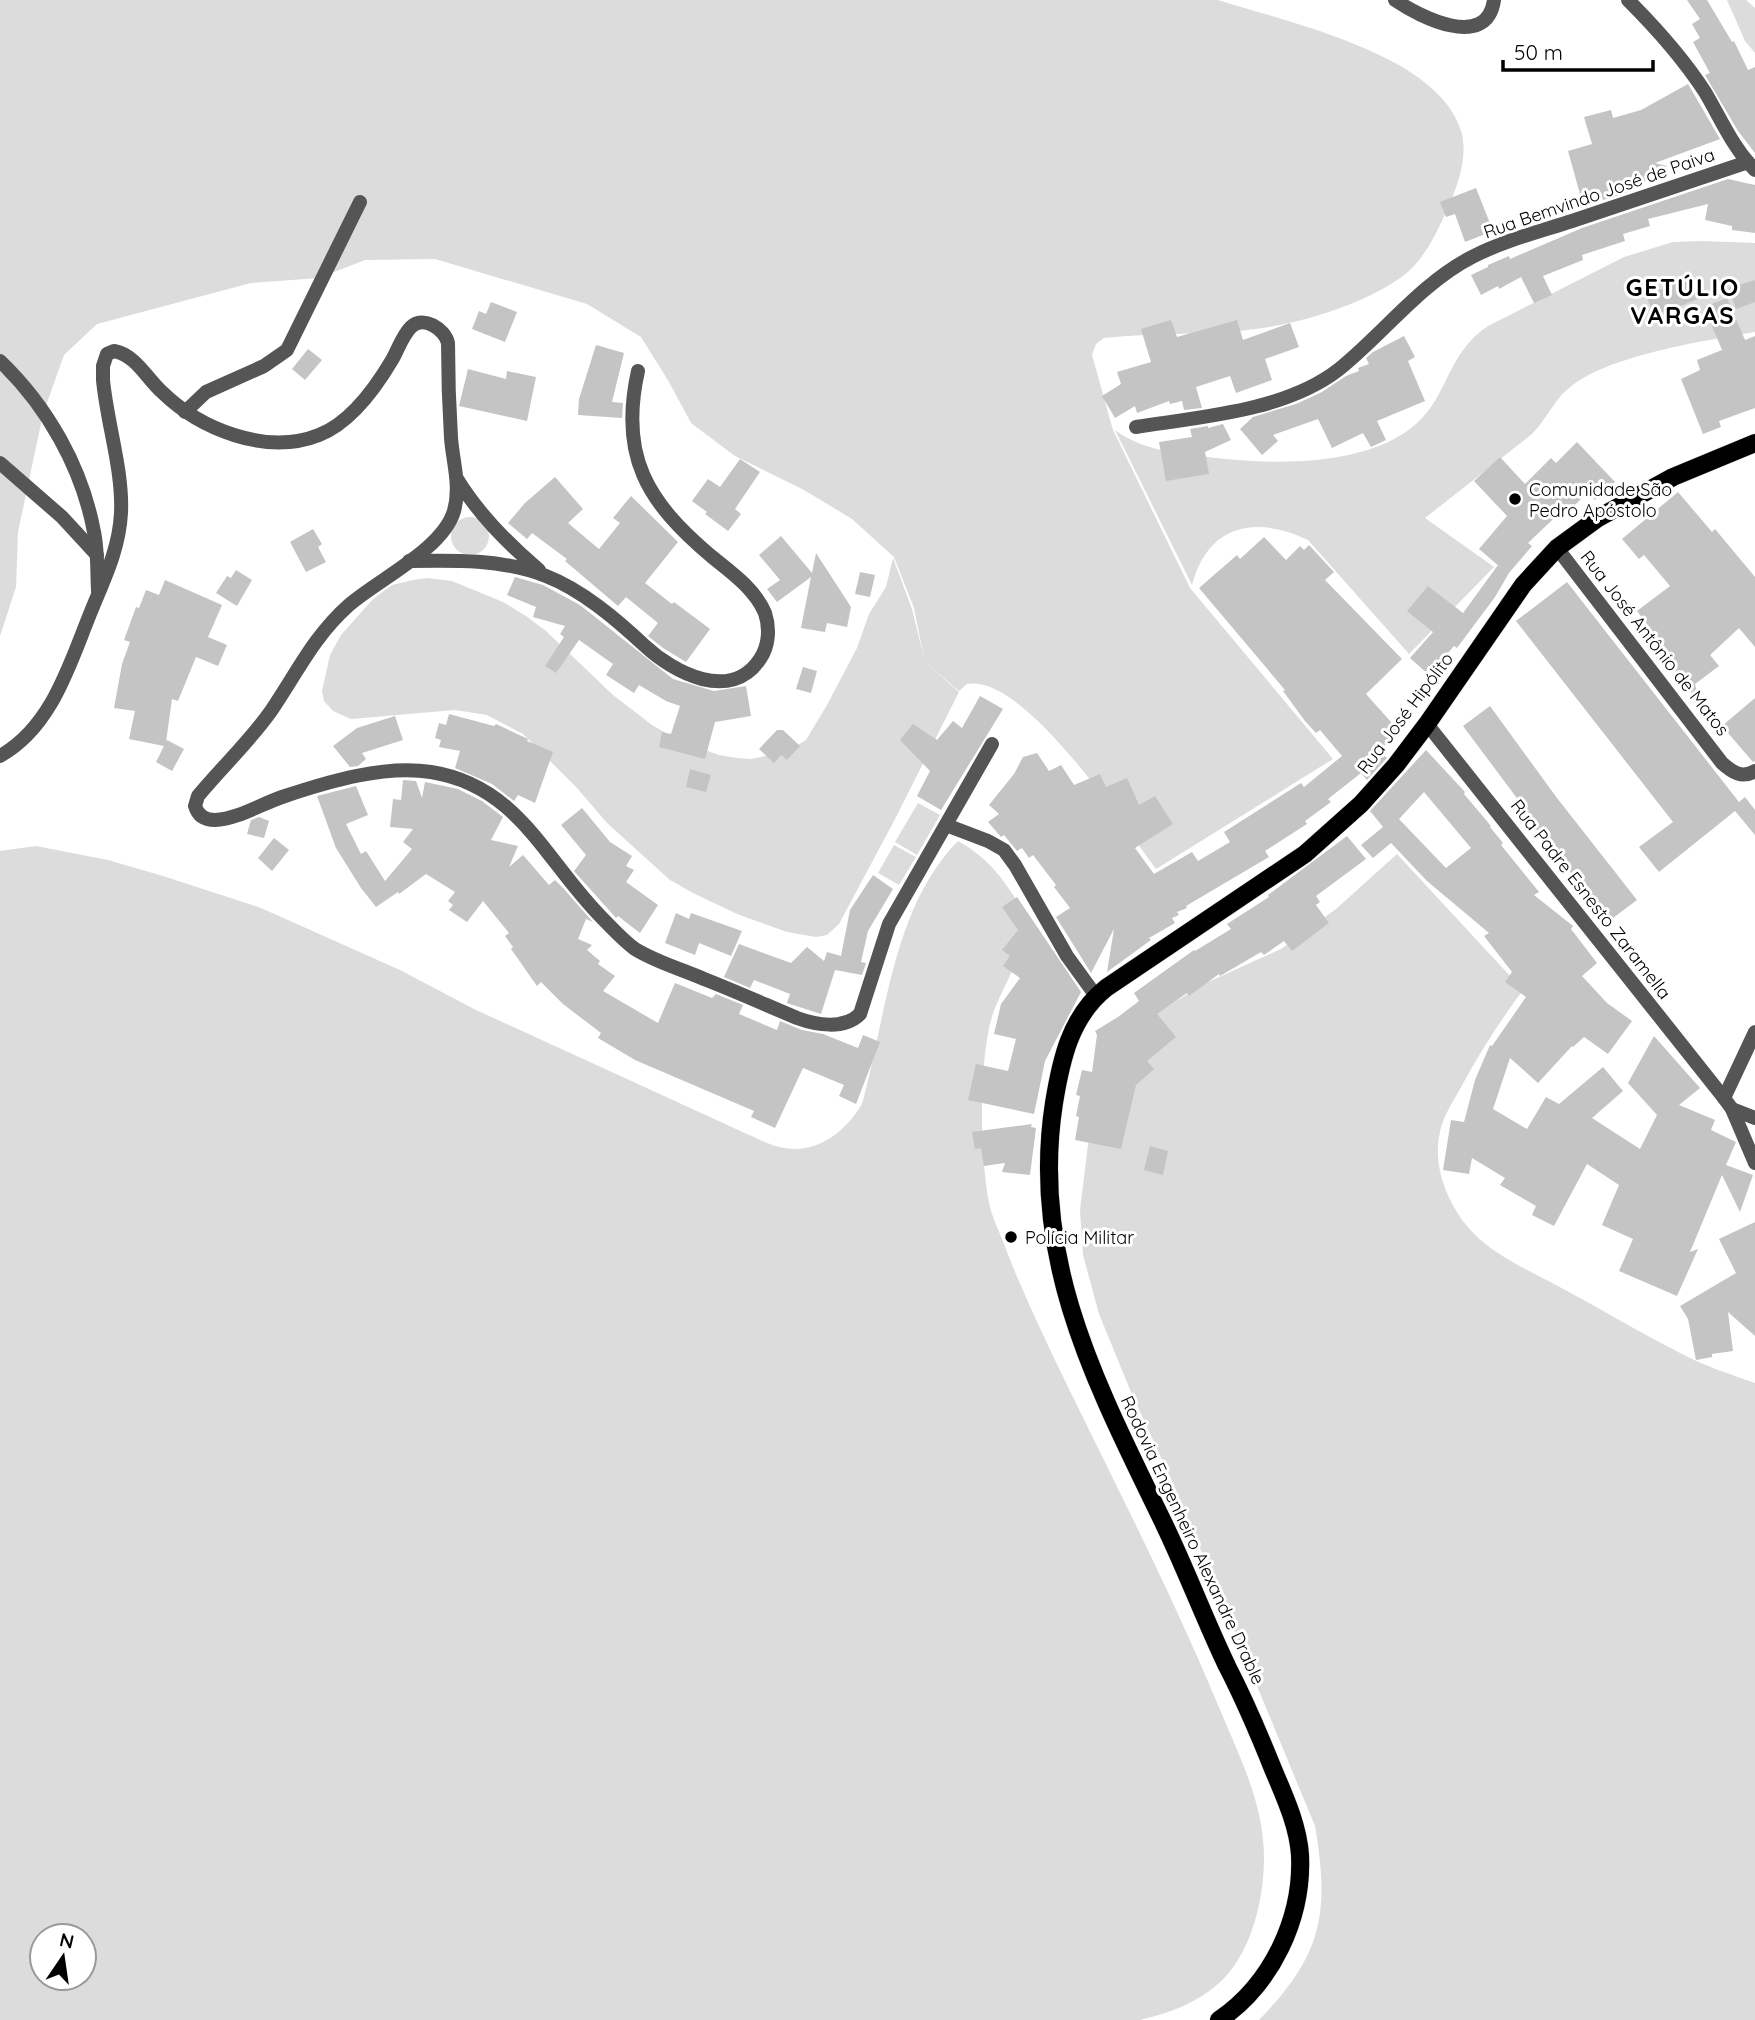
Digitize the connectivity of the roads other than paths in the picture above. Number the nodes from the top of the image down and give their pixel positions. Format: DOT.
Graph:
graph roads {
  1 [pos="1395,0"];
  2 [pos="1494,0"];
  3 [pos="1628,0"];
  4 [pos="1751,166"];
  5 [pos="360,202"];
  6 [pos="0,361"];
  7 [pos="638,371"];
  8 [pos="185,412"];
  9 [pos="1136,427"];
  10 [pos="1755,443"];
  11 [pos="0,463"];
  12 [pos="456,474"];
  13 [pos="1557,548"];
  14 [pos="97,555"];
  15 [pos="408,562"];
  16 [pos="545,576"];
  17 [pos="98,597"];
  18 [pos="1427,724"];
  19 [pos="992,744"];
  20 [pos="0,757"];
  21 [pos="1755,771"];
  22 [pos="952,828"];
  23 [pos="1096,996"];
  24 [pos="1755,1032"];
  25 [pos="1065,1051"];
  26 [pos="1728,1103"];
  27 [pos="1755,1118"];
  28 [pos="1755,1163"];
  29 [pos="1219,2020"];
  1 -- 2 [label="street"];
  3 -- 4 [label="street"];
  4 -- 9 [label="street, Rua Bemvindo José de Paiva"];
  5 -- 8 [label="street"];
  6 -- 14 [label="street"];
  7 -- 16 [label="street"];
  8 -- 12 [label="street"];
  8 -- 17 [label="street"];
  10 -- 13 [label="main road, Rua José Hipólito"];
  11 -- 14 [label="street"];
  12 -- 15 [label="street"];
  12 -- 16 [label="street"];
  13 -- 18 [label="main road, Rua José Hipólito"];
  13 -- 21 [label="street, Rua José Antônio de Matos"];
  14 -- 17 [label="street"];
  15 -- 16 [label="street"];
  15 -- 22 [label="street"];
  17 -- 20 [label="street"];
  18 -- 23 [label="main road, Rua José Hipólito"];
  18 -- 26 [label="street, Rua Padre Esnesto Zaramella"];
  19 -- 22 [label="street"];
  22 -- 23 [label="street"];
  23 -- 25 [label="main road, Rua José Hipólito"];
  24 -- 26 [label="street"];
  25 -- 29 [label="main road, Rodovia Engenheiro Alexandre Drable"];
  26 -- 27 [label="street"];
  26 -- 28 [label="street"];
}
